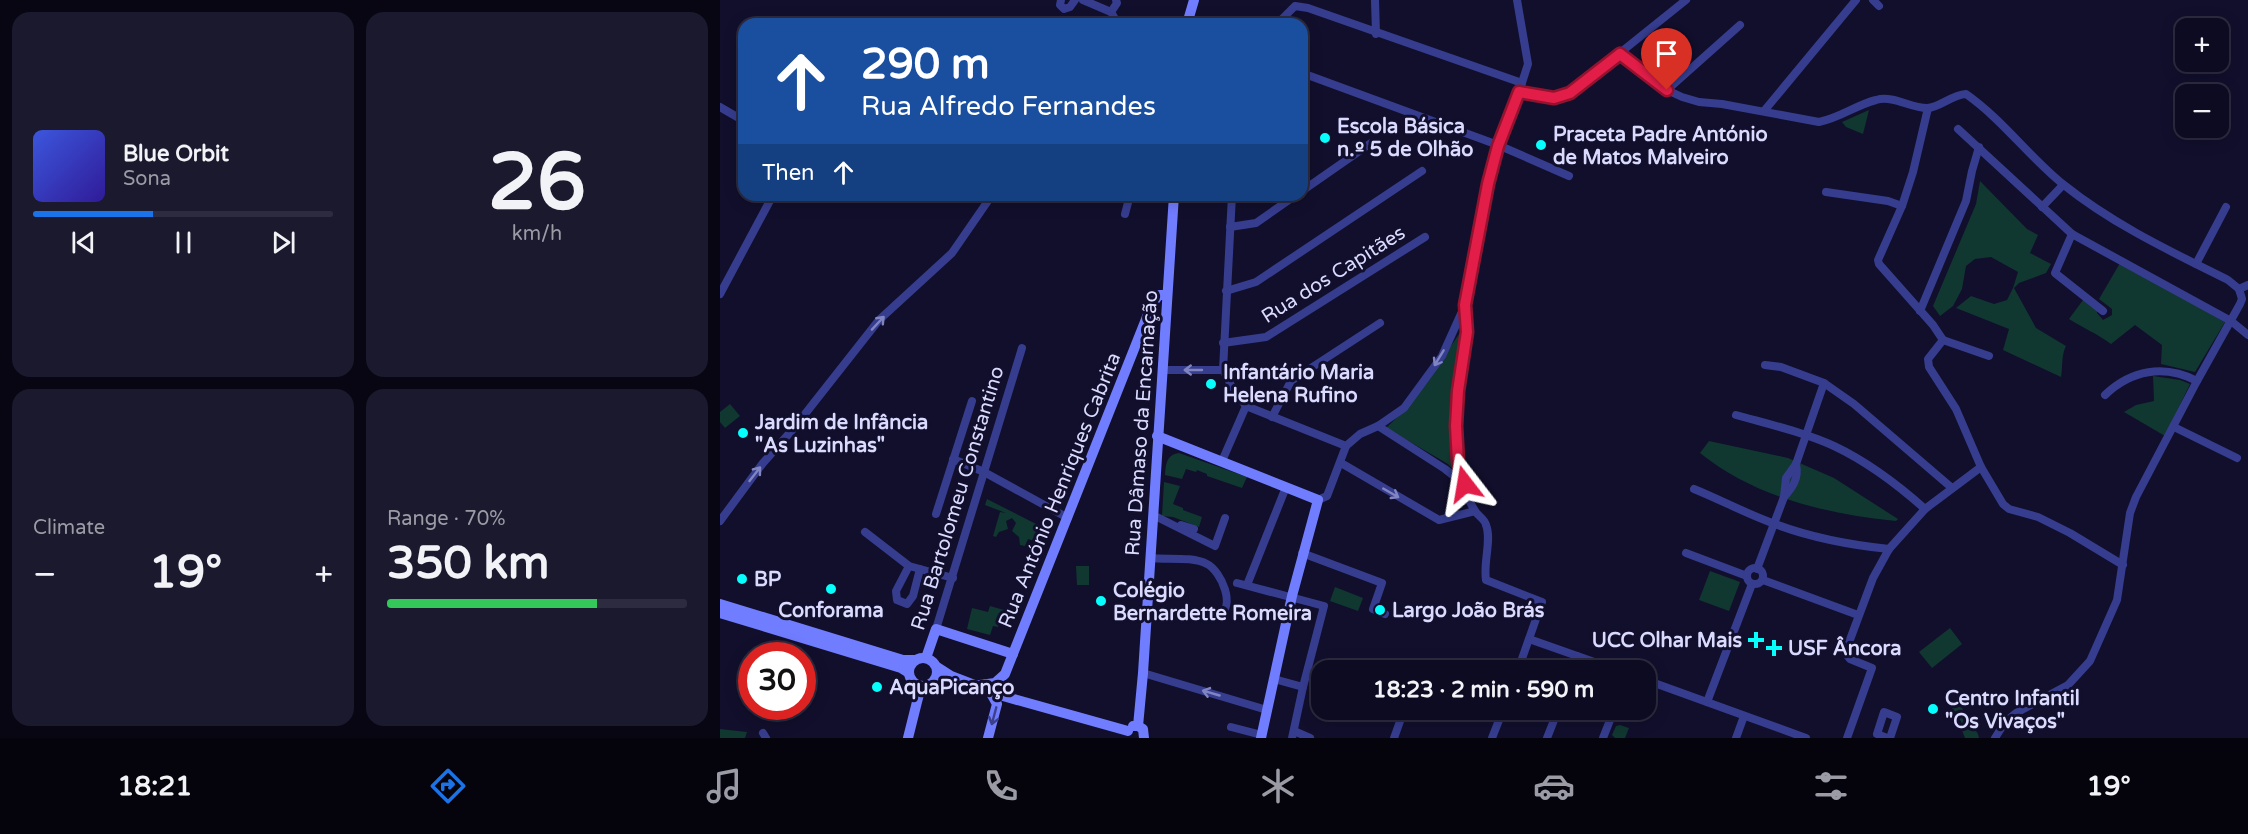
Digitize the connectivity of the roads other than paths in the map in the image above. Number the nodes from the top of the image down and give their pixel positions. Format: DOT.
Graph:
graph roads {
  1 [pos="1061,0"];
  2 [pos="1075,0"];
  3 [pos="1083,0"];
  4 [pos="1116,0"];
  5 [pos="1194,0"];
  6 [pos="1376,0"];
  7 [pos="1517,0"];
  8 [pos="1686,0"];
  9 [pos="1856,0"];
  10 [pos="1111,12"];
  11 [pos="1114,18"];
  12 [pos="1189,18"];
  13 [pos="1282,18"];
  14 [pos="1740,25"];
  15 [pos="1376,34"];
  16 [pos="1620,54"];
  17 [pos="1308,75"];
  18 [pos="1522,83"];
  19 [pos="1667,90"];
  20 [pos="1519,92"];
  21 [pos="720,107"];
  22 [pos="1928,108"];
  23 [pos="1764,111"];
  24 [pos="738,118"];
  25 [pos="1958,129"];
  26 [pos="1371,143"];
  27 [pos="1498,146"];
  28 [pos="1979,147"];
  29 [pos="1422,171"];
  30 [pos="1569,176"];
  31 [pos="2063,184"];
  32 [pos="1308,187"];
  33 [pos="1826,192"];
  34 [pos="770,201"];
  35 [pos="988,201"];
  36 [pos="1128,201"];
  37 [pos="1174,201"];
  38 [pos="1232,201"];
  39 [pos="1287,201"];
  40 [pos="1902,206"];
  41 [pos="2042,207"];
  42 [pos="2226,207"];
  43 [pos="1125,214"];
  44 [pos="1230,227"];
  45 [pos="2072,234"];
  46 [pos="1425,237"];
  47 [pos="2196,264"];
  48 [pos="2248,285"];
  49 [pos="2239,288"];
  50 [pos="1226,291"];
  51 [pos="720,294"];
  52 [pos="1167,295"];
  53 [pos="1465,305"];
  54 [pos="1920,311"];
  55 [pos="2103,311"];
  56 [pos="2231,321"];
  57 [pos="1380,323"];
  58 [pos="2248,335"];
  59 [pos="1943,340"];
  60 [pos="1223,343"];
  61 [pos="1022,348"];
  62 [pos="1989,356"];
  63 [pos="1765,365"];
  64 [pos="1162,370"];
  65 [pos="1223,370"];
  66 [pos="2197,381"];
  67 [pos="1824,383"];
  68 [pos="2105,395"];
  69 [pos="972,401"];
  70 [pos="1246,406"];
  71 [pos="1736,415"];
  72 [pos="1272,417"];
  73 [pos="1378,426"];
  74 [pos="2175,427"];
  75 [pos="1157,436"];
  76 [pos="1807,436"];
  77 [pos="1346,446"];
  78 [pos="2237,458"];
  79 [pos="953,459"];
  80 [pos="1222,461"];
  81 [pos="1341,463"];
  82 [pos="1981,467"];
  83 [pos="984,472"];
  84 [pos="1465,484"];
  85 [pos="1286,487"];
  86 [pos="1952,488"];
  87 [pos="1694,489"];
  88 [pos="1318,500"];
  89 [pos="1925,509"];
  90 [pos="1475,511"];
  91 [pos="936,514"];
  92 [pos="1153,515"];
  93 [pos="1068,518"];
  94 [pos="1225,518"];
  95 [pos="720,521"];
  96 [pos="1170,523"];
  97 [pos="1773,524"];
  98 [pos="1194,529"];
  99 [pos="865,532"];
  100 [pos="1889,549"];
  101 [pos="1302,553"];
  102 [pos="1686,553"];
  103 [pos="1150,558"];
  104 [pos="2122,565"];
  105 [pos="909,566"];
  106 [pos="920,569"];
  107 [pos="1757,569"];
  108 [pos="953,578"];
  109 [pos="1749,580"];
  110 [pos="1762,580"];
  111 [pos="1238,583"];
  112 [pos="1247,585"];
  113 [pos="1292,596"];
  114 [pos="720,604"];
  115 [pos="720,613"];
  116 [pos="1385,614"];
  117 [pos="1194,615"];
  118 [pos="1858,615"];
  119 [pos="936,629"];
  120 [pos="1530,639"];
  121 [pos="1013,654"];
  122 [pos="1577,656"];
  123 [pos="926,658"];
  124 [pos="915,660"];
  125 [pos="1522,660"];
  126 [pos="1576,660"];
  127 [pos="1588,660"];
  128 [pos="937,667"];
  129 [pos="909,673"];
  130 [pos="1143,673"];
  131 [pos="1274,679"];
  132 [pos="934,681"];
  133 [pos="1656,684"];
  134 [pos="980,685"];
  135 [pos="921,686"];
  136 [pos="1303,687"];
  137 [pos="998,695"];
  138 [pos="1707,702"];
  139 [pos="1267,710"];
  140 [pos="1744,716"];
  141 [pos="1400,720"];
  142 [pos="1499,720"];
  143 [pos="1554,720"];
  144 [pos="1610,720"];
  145 [pos="1231,727"];
  146 [pos="1132,732"];
  147 [pos="1293,735"];
  148 [pos="1261,736"];
  149 [pos="908,738"];
  150 [pos="988,738"];
  151 [pos="1145,738"];
  152 [pos="1310,738"];
  153 [pos="1394,738"];
  154 [pos="1492,738"];
  155 [pos="1547,738"];
  156 [pos="1603,738"];
  157 [pos="1736,738"];
  158 [pos="1806,738"];
  159 [pos="1847,738"];
  160 [pos="1995,738"];
  1 -- 2 [label="street"];
  3 -- 10 [label="street"];
  4 -- 10 [label="street"];
  5 -- 12 [label="main road"];
  6 -- 15 [label="street"];
  7 -- 18 [label="street"];
  8 -- 16 [label="street"];
  9 -- 23 [label="street"];
  10 -- 11 [label="street"];
  13 -- 15 [label="street"];
  14 -- 19 [label="street"];
  15 -- 18 [label="street"];
  16 -- 19 [label="street"];
  16 -- 20 [label="street"];
  17 -- 27 [label="street"];
  18 -- 20 [label="street"];
  19 -- 23 [label="street"];
  20 -- 27 [label="street"];
  21 -- 24 [label="street"];
  22 -- 23 [label="street"];
  22 -- 31 [label="street"];
  22 -- 40 [label="street"];
  25 -- 28 [label="street"];
  26 -- 32 [label="street"];
  27 -- 30 [label="street"];
  27 -- 53 [label="street"];
  28 -- 41 [label="street"];
  28 -- 54 [label="street"];
  29 -- 50 [label="street"];
  31 -- 41 [label="street"];
  31 -- 47 [label="street"];
  33 -- 40 [label="street"];
  34 -- 51 [label="street"];
  95 -- 35 [label="street, one-way"];
  36 -- 43 [label="street"];
  37 -- 52 [label="main road, Rua Dâmaso da Encarnação"];
  38 -- 44 [label="street"];
  39 -- 44 [label="street"];
  40 -- 54 [label="street"];
  41 -- 45 [label="street"];
  42 -- 47 [label="street"];
  44 -- 50 [label="street"];
  45 -- 55 [label="street"];
  45 -- 56 [label="street"];
  46 -- 60 [label="street, Rua dos Capitães"];
  47 -- 49 [label="street"];
  48 -- 49 [label="street"];
  49 -- 56 [label="street"];
  50 -- 60 [label="street"];
  52 -- 64 [label="main road, Rua Dâmaso da Encarnação"];
  52 -- 93 [label="main road, Rua António Henriques Cabrita"];
  53 -- 73 [label="street, one-way"];
  53 -- 84 [label="street"];
  54 -- 59 [label="street"];
  56 -- 58 [label="street"];
  56 -- 66 [label="street"];
  57 -- 72 [label="street"];
  59 -- 62 [label="street"];
  59 -- 82 [label="street"];
  60 -- 65 [label="street"];
  61 -- 83 [label="street, Rua Bartolomeu Constantino"];
  63 -- 67 [label="street"];
  65 -- 64 [label="street, one-way"];
  64 -- 75 [label="main road, Rua Dâmaso da Encarnação"];
  65 -- 70 [label="street"];
  66 -- 68 [label="street"];
  66 -- 74 [label="street"];
  67 -- 76 [label="street"];
  67 -- 86 [label="street"];
  69 -- 79 [label="street"];
  70 -- 72 [label="street"];
  70 -- 80 [label="street"];
  71 -- 76 [label="street"];
  72 -- 77 [label="street"];
  73 -- 77 [label="street"];
  73 -- 84 [label="street"];
  74 -- 78 [label="street"];
  74 -- 104 [label="street"];
  75 -- 80 [label="main road"];
  75 -- 92 [label="main road, Rua Dâmaso da Encarnação"];
  76 -- 89 [label="street"];
  76 -- 97 [label="street"];
  77 -- 81 [label="street"];
  79 -- 83 [label="street"];
  79 -- 91 [label="street"];
  80 -- 85 [label="main road"];
  81 -- 88 [label="street"];
  81 -- 90 [label="street, one-way"];
  82 -- 86 [label="street"];
  82 -- 104 [label="street"];
  83 -- 93 [label="street"];
  83 -- 108 [label="street, Rua Bartolomeu Constantino"];
  84 -- 90 [label="street"];
  85 -- 88 [label="main road"];
  85 -- 112 [label="street"];
  86 -- 89 [label="street"];
  87 -- 97 [label="street"];
  88 -- 101 [label="main road"];
  89 -- 100 [label="street"];
  90 -- 120 [label="street"];
  92 -- 96 [label="street"];
  92 -- 103 [label="main road, Rua Dâmaso da Encarnação"];
  93 -- 121 [label="main road, Rua António Henriques Cabrita"];
  94 -- 96 [label="street"];
  96 -- 98 [label="street"];
  97 -- 100 [label="street"];
  97 -- 107 [label="street"];
  99 -- 105 [label="street"];
  100 -- 118 [label="street"];
  101 -- 113 [label="main road"];
  101 -- 116 [label="street"];
  102 -- 109 [label="street"];
  103 -- 117 [label="street"];
  103 -- 130 [label="main road, Rua Dâmaso da Encarnação"];
  104 -- 160 [label="street"];
  105 -- 106 [label="street"];
  105 -- 106 [label="street"];
  106 -- 108 [label="street"];
  107 -- 109 [label="street"];
  107 -- 110 [label="street"];
  108 -- 119 [label="street, Rua Bartolomeu Constantino"];
  109 -- 110 [label="street"];
  109 -- 138 [label="street"];
  110 -- 118 [label="street"];
  111 -- 112 [label="street"];
  112 -- 113 [label="street"];
  113 -- 131 [label="main road"];
  113 -- 136 [label="street"];
  114 -- 124 [label="main road"];
  115 -- 129 [label="main road"];
  118 -- 159 [label="street"];
  119 -- 121 [label="main road"];
  119 -- 123 [label="main road, Rua Bartolomeu Constantino"];
  120 -- 122 [label="street"];
  120 -- 125 [label="street"];
  121 -- 134 [label="main road, Rua António Henriques Cabrita"];
  122 -- 126 [label="street"];
  122 -- 127 [label="street"];
  123 -- 124 [label="main road"];
  123 -- 128 [label="main road"];
  124 -- 129 [label="main road"];
  128 -- 132 [label="main road"];
  128 -- 134 [label="main road"];
  129 -- 135 [label="main road"];
  139 -- 130 [label="street, one-way"];
  130 -- 146 [label="main road, Rua Dâmaso da Encarnação"];
  131 -- 136 [label="street"];
  131 -- 139 [label="main road"];
  132 -- 135 [label="main road"];
  132 -- 137 [label="main road"];
  133 -- 138 [label="street"];
  134 -- 137 [label="main road"];
  135 -- 149 [label="main road"];
  136 -- 147 [label="street"];
  137 -- 146 [label="main road"];
  137 -- 150 [label="main road, one-way"];
  138 -- 140 [label="street"];
  139 -- 148 [label="main road"];
  140 -- 157 [label="street"];
  140 -- 158 [label="street"];
  141 -- 153 [label="street"];
  142 -- 154 [label="street"];
  143 -- 155 [label="street"];
  144 -- 156 [label="street"];
  145 -- 148 [label="street"];
  146 -- 151 [label="main road"];
  147 -- 152 [label="street"];
}
